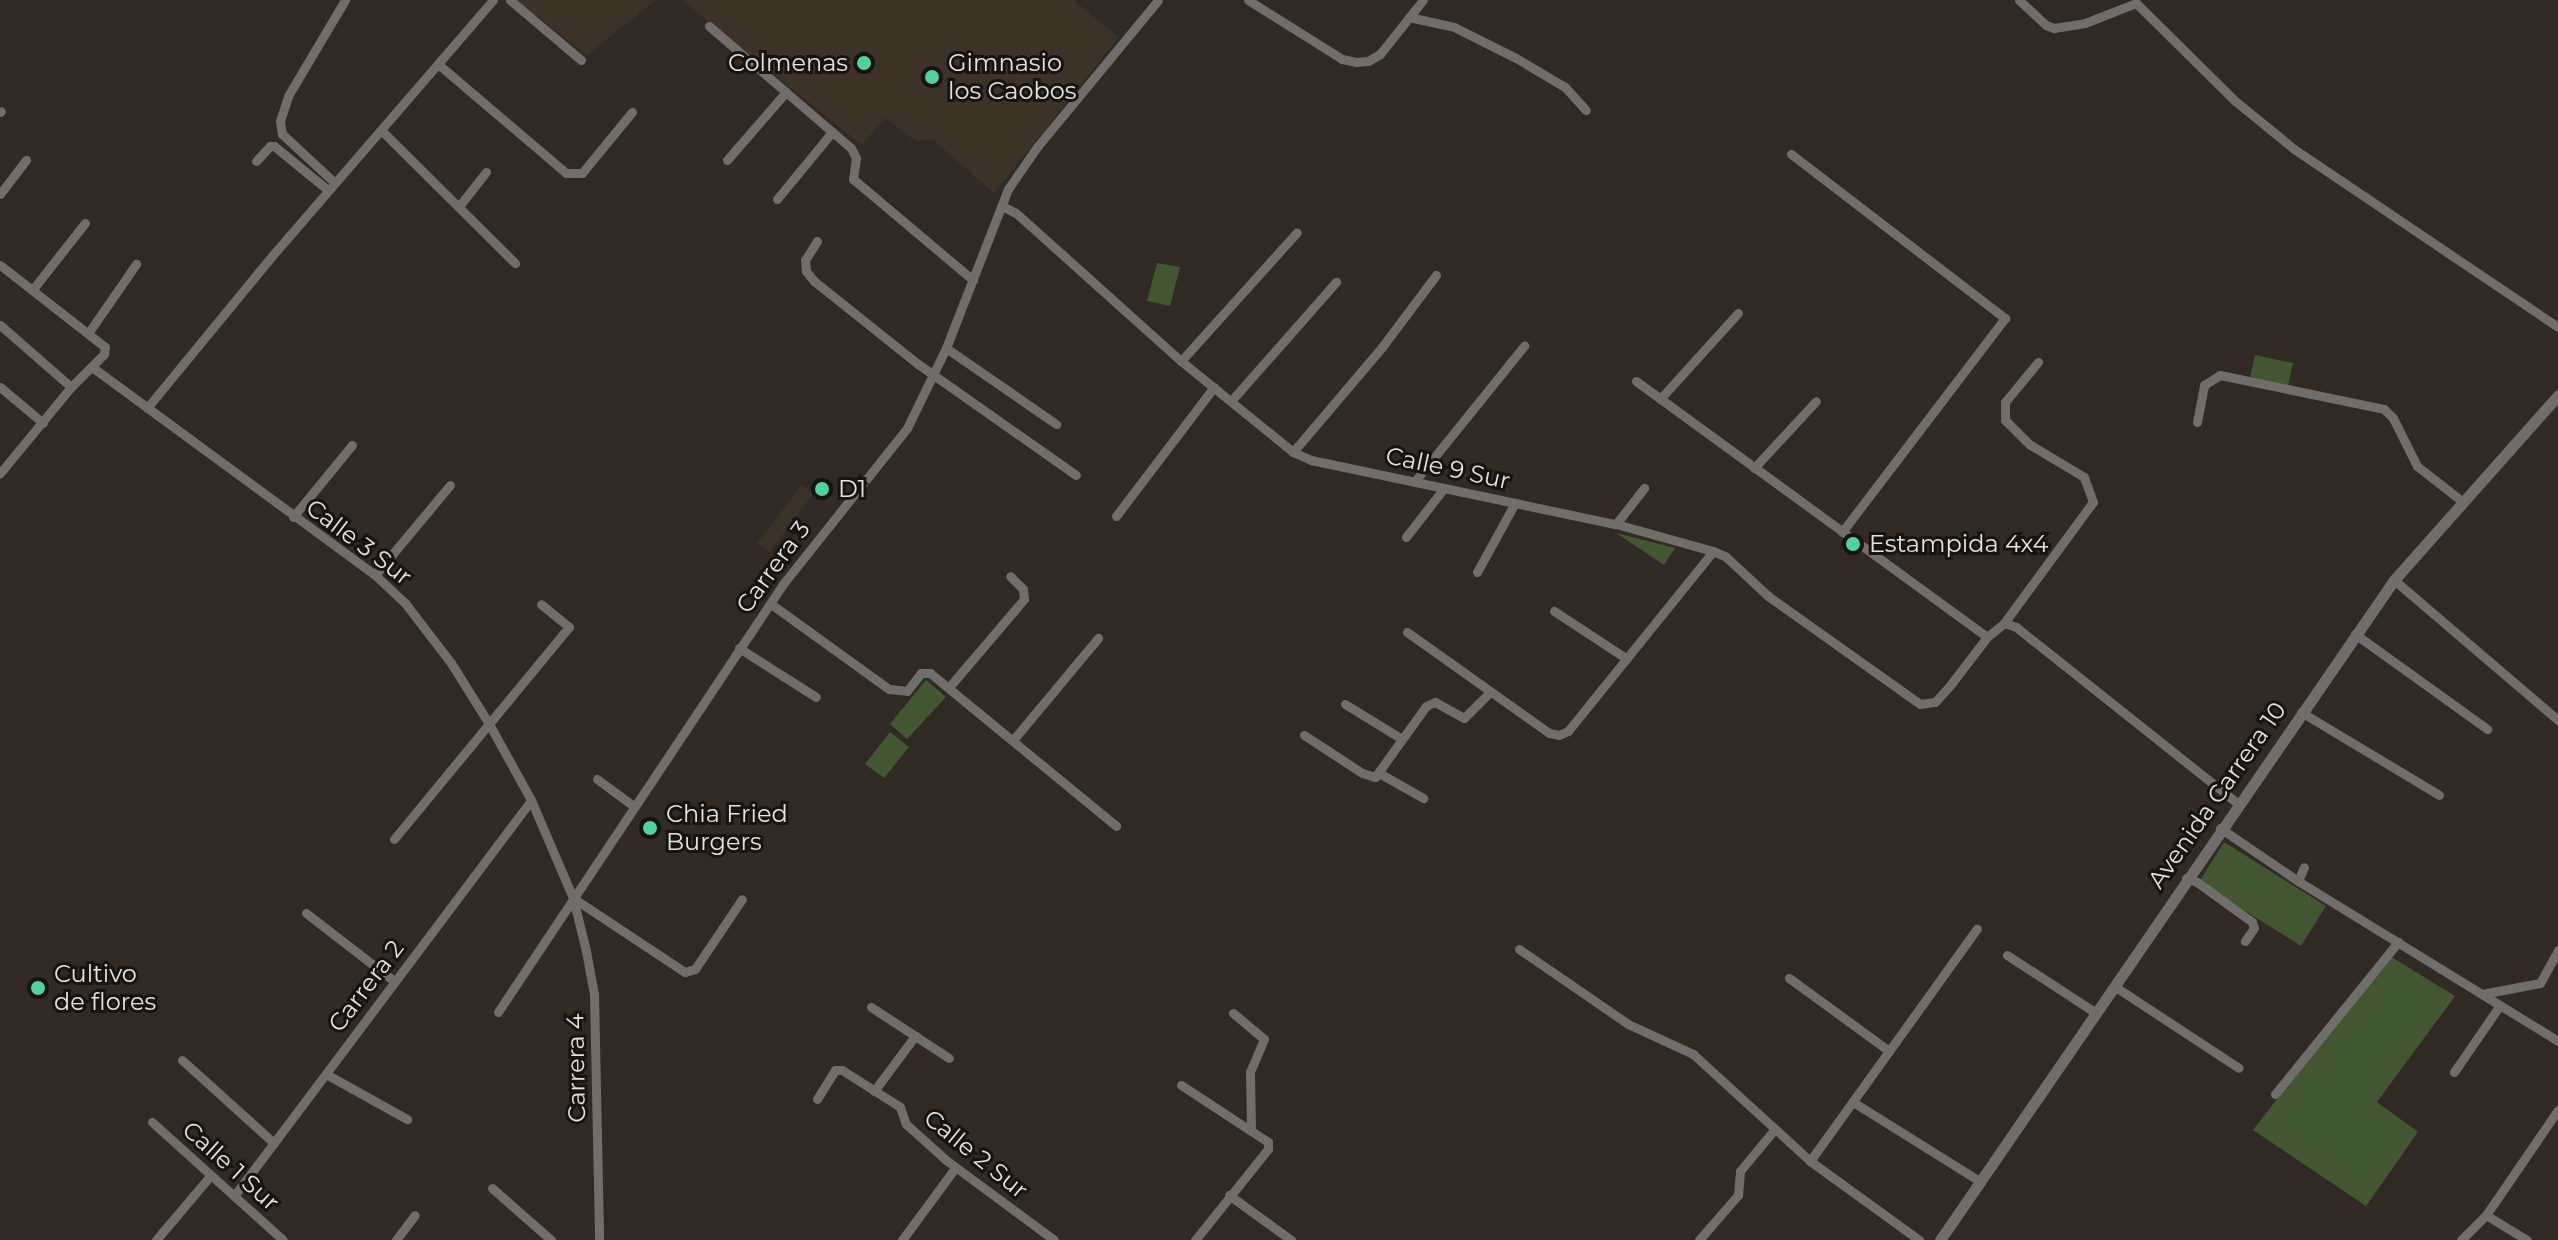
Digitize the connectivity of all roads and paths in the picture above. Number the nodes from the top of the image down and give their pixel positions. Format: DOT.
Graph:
graph roads {
  1 [pos="345,0"];
  2 [pos="493,0"];
  3 [pos="510,0"];
  4 [pos="1158,0"];
  5 [pos="1248,0"];
  6 [pos="1423,0"];
  7 [pos="2019,0"];
  8 [pos="1409,17"];
  9 [pos="709,26"];
  10 [pos="581,60"];
  11 [pos="438,64"];
  12 [pos="786,92"];
  13 [pos="1586,110"];
  14 [pos="632,112"];
  15 [pos="381,130"];
  16 [pos="832,132"];
  17 [pos="1791,154"];
  18 [pos="26,160"];
  19 [pos="727,160"];
  20 [pos="256,161"];
  21 [pos="486,172"];
  22 [pos="332,186"];
  23 [pos="0,194"];
  24 [pos="777,199"];
  25 [pos="460,205"];
  26 [pos="1004,207"];
  27 [pos="85,223"];
  28 [pos="1297,232"];
  29 [pos="817,241"];
  30 [pos="515,263"];
  31 [pos="136,264"];
  32 [pos="0,265"];
  33 [pos="1436,275"];
  34 [pos="973,280"];
  35 [pos="1336,282"];
  36 [pos="33,289"];
  37 [pos="1738,313"];
  38 [pos="0,325"];
  39 [pos="2558,327"];
  40 [pos="89,332"];
  41 [pos="1524,346"];
  42 [pos="946,348"];
  43 [pos="1181,361"];
  44 [pos="2038,362"];
  45 [pos="92,367"];
  46 [pos="933,375"];
  47 [pos="1636,381"];
  48 [pos="0,387"];
  49 [pos="71,387"];
  50 [pos="1214,387"];
  51 [pos="2558,395"];
  52 [pos="1660,399"];
  53 [pos="1231,401"];
  54 [pos="1816,401"];
  55 [pos="147,408"];
  56 [pos="2197,422"];
  57 [pos="43,423"];
  58 [pos="1056,424"];
  59 [pos="352,445"];
  60 [pos="1293,452"];
  61 [pos="1754,468"];
  62 [pos="0,473"];
  63 [pos="1076,475"];
  64 [pos="1415,481"];
  65 [pos="450,485"];
  66 [pos="1444,488"];
  67 [pos="1644,488"];
  68 [pos="2463,502"];
  69 [pos="1515,503"];
  70 [pos="1116,516"];
  71 [pos="293,517"];
  72 [pos="1616,524"];
  73 [pos="1842,532"];
  74 [pos="1406,537"];
  75 [pos="1713,551"];
  76 [pos="1477,572"];
  77 [pos="375,575"];
  78 [pos="1010,576"];
  79 [pos="2394,580"];
  80 [pos="541,604"];
  81 [pos="771,604"];
  82 [pos="1554,611"];
  83 [pos="2004,623"];
  84 [pos="1407,632"];
  85 [pos="2355,634"];
  86 [pos="1987,637"];
  87 [pos="1098,638"];
  88 [pos="739,648"];
  89 [pos="1627,659"];
  90 [pos="950,686"];
  91 [pos="1490,692"];
  92 [pos="816,697"];
  93 [pos="1345,704"];
  94 [pos="2301,712"];
  95 [pos="2558,720"];
  96 [pos="488,722"];
  97 [pos="2487,729"];
  98 [pos="1304,735"];
  99 [pos="1402,739"];
  100 [pos="1013,740"];
  101 [pos="1379,773"];
  102 [pos="597,779"];
  103 [pos="2439,795"];
  104 [pos="1423,798"];
  105 [pos="531,800"];
  106 [pos="2237,803"];
  107 [pos="632,805"];
  108 [pos="1116,826"];
  109 [pos="2220,828"];
  110 [pos="394,839"];
  111 [pos="2304,867"];
  112 [pos="2186,878"];
  113 [pos="2298,881"];
  114 [pos="573,898"];
  115 [pos="742,899"];
  116 [pos="306,913"];
  117 [pos="1977,929"];
  118 [pos="2245,941"];
  119 [pos="2398,942"];
  120 [pos="1519,949"];
  121 [pos="2558,950"];
  122 [pos="2007,955"];
  123 [pos="1789,978"];
  124 [pos="394,981"];
  125 [pos="2114,986"];
  126 [pos="2482,994"];
  127 [pos="2500,1005"];
  128 [pos="871,1007"];
  129 [pos="498,1012"];
  130 [pos="1233,1013"];
  131 [pos="2096,1013"];
  132 [pos="915,1036"];
  133 [pos="2558,1041"];
  134 [pos="1889,1051"];
  135 [pos="949,1058"];
  136 [pos="182,1060"];
  137 [pos="2239,1068"];
  138 [pos="2454,1072"];
  139 [pos="326,1074"];
  140 [pos="1181,1085"];
  141 [pos="874,1091"];
  142 [pos="2275,1094"];
  143 [pos="817,1099"];
  144 [pos="1853,1102"];
  145 [pos="2558,1110"];
  146 [pos="407,1119"];
  147 [pos="152,1122"];
  148 [pos="1251,1129"];
  149 [pos="1774,1130"];
  150 [pos="274,1143"];
  151 [pos="1810,1161"];
  152 [pos="955,1168"];
  153 [pos="210,1176"];
  154 [pos="1981,1182"];
  155 [pos="492,1188"];
  156 [pos="1229,1195"];
  157 [pos="234,1196"];
  158 [pos="415,1215"];
  159 [pos="2486,1215"];
  160 [pos="156,1240"];
  161 [pos="283,1240"];
  162 [pos="396,1240"];
  163 [pos="551,1240"];
  164 [pos="599,1240"];
  165 [pos="902,1240"];
  166 [pos="1054,1240"];
  167 [pos="1195,1240"];
  168 [pos="1291,1240"];
  169 [pos="1699,1240"];
  170 [pos="1919,1240"];
  171 [pos="1940,1240"];
  172 [pos="2461,1240"];
  173 [pos="2527,1240"];
  1 -- 22 [label="street"];
  2 -- 11 [label="street"];
  3 -- 10 [label="street"];
  4 -- 26 [label="street, Carrera 3"];
  5 -- 8 [label="street"];
  6 -- 8 [label="street"];
  7 -- 39 [label="street"];
  8 -- 13 [label="street"];
  9 -- 12 [label="street"];
  11 -- 14 [label="street"];
  11 -- 15 [label="street"];
  12 -- 16 [label="street"];
  12 -- 19 [label="street"];
  15 -- 22 [label="street"];
  15 -- 25 [label="street"];
  16 -- 24 [label="street"];
  16 -- 34 [label="street"];
  17 -- 73 [label="street"];
  18 -- 23 [label="street"];
  20 -- 22 [label="street"];
  21 -- 25 [label="street"];
  22 -- 55 [label="street"];
  25 -- 30 [label="street"];
  26 -- 34 [label="street, Carrera 3"];
  26 -- 43 [label="street, Calle 9 Sur"];
  27 -- 36 [label="street"];
  28 -- 43 [label="street"];
  29 -- 46 [label="street"];
  31 -- 40 [label="street"];
  32 -- 36 [label="street"];
  33 -- 60 [label="street"];
  34 -- 42 [label="street, Carrera 3"];
  35 -- 53 [label="street"];
  36 -- 40 [label="street"];
  37 -- 52 [label="street"];
  38 -- 49 [label="street"];
  40 -- 45 [label="street"];
  41 -- 64 [label="street"];
  42 -- 46 [label="street, Carrera 3"];
  42 -- 58 [label="street"];
  43 -- 50 [label="street, Calle 9 Sur"];
  44 -- 83 [label="street"];
  45 -- 49 [label="street"];
  45 -- 55 [label="street, Calle 3 Sur"];
  46 -- 63 [label="street"];
  46 -- 81 [label="street, Carrera 3"];
  47 -- 52 [label="street"];
  48 -- 57 [label="street"];
  49 -- 57 [label="street"];
  50 -- 53 [label="street, Calle 9 Sur"];
  50 -- 70 [label="street"];
  51 -- 68 [label="street, Avenida Carrera 10"];
  52 -- 61 [label="street"];
  53 -- 60 [label="street, Calle 9 Sur"];
  54 -- 61 [label="street"];
  55 -- 71 [label="street, Calle 3 Sur"];
  56 -- 68 [label="street"];
  57 -- 62 [label="street"];
  59 -- 71 [label="street"];
  60 -- 64 [label="street, Calle 9 Sur"];
  61 -- 73 [label="street"];
  64 -- 66 [label="street, Calle 9 Sur"];
  65 -- 77 [label="street"];
  66 -- 69 [label="street, Calle 9 Sur"];
  66 -- 74 [label="street"];
  67 -- 72 [label="street"];
  68 -- 79 [label="street, Avenida Carrera 10"];
  69 -- 72 [label="street, Calle 9 Sur"];
  69 -- 76 [label="street"];
  71 -- 77 [label="street, Calle 3 Sur"];
  72 -- 75 [label="street, Calle 9 Sur"];
  73 -- 86 [label="street"];
  75 -- 86 [label="street, Calle 9 Sur"];
  75 -- 89 [label="street"];
  77 -- 96 [label="street, Calle 3 Sur"];
  78 -- 90 [label="street"];
  79 -- 85 [label="street, Avenida Carrera 10"];
  79 -- 95 [label="street"];
  80 -- 96 [label="street"];
  81 -- 88 [label="street, Carrera 3"];
  81 -- 90 [label="street"];
  82 -- 89 [label="street"];
  83 -- 86 [label="street"];
  83 -- 106 [label="street"];
  84 -- 91 [label="street"];
  85 -- 94 [label="street, Avenida Carrera 10"];
  85 -- 97 [label="street"];
  87 -- 100 [label="street"];
  88 -- 92 [label="street"];
  88 -- 107 [label="street, Carrera 3"];
  89 -- 91 [label="street"];
  90 -- 100 [label="street"];
  91 -- 99 [label="street"];
  93 -- 99 [label="street"];
  94 -- 103 [label="street"];
  94 -- 106 [label="street, Avenida Carrera 10"];
  96 -- 105 [label="street, Calle 3 Sur"];
  96 -- 110 [label="street"];
  98 -- 101 [label="street"];
  99 -- 101 [label="street"];
  100 -- 108 [label="street"];
  101 -- 104 [label="street"];
  102 -- 107 [label="street"];
  105 -- 114 [label="street, Calle 3 Sur"];
  105 -- 124 [label="street, Carrera 2"];
  106 -- 109 [label="street, Avenida Carrera 10"];
  107 -- 114 [label="street, Carrera 3"];
  109 -- 112 [label="street, Avenida Carrera 10"];
  109 -- 113 [label="street"];
  111 -- 113 [label="street"];
  112 -- 118 [label="street"];
  112 -- 125 [label="street, Avenida Carrera 10"];
  113 -- 119 [label="street"];
  114 -- 115 [label="street"];
  114 -- 129 [label="street, Carrera 3"];
  114 -- 164 [label="street, Carrera 4"];
  116 -- 124 [label="street"];
  117 -- 134 [label="street"];
  119 -- 126 [label="street"];
  119 -- 142 [label="street"];
  120 -- 149 [label="street"];
  121 -- 126 [label="street"];
  122 -- 131 [label="street"];
  123 -- 134 [label="street"];
  124 -- 139 [label="street, Carrera 2"];
  125 -- 131 [label="street, Avenida Carrera 10"];
  125 -- 137 [label="street"];
  126 -- 127 [label="street"];
  127 -- 133 [label="street"];
  127 -- 138 [label="street"];
  128 -- 132 [label="street"];
  130 -- 148 [label="street"];
  131 -- 154 [label="street, Avenida Carrera 10"];
  132 -- 135 [label="street"];
  132 -- 141 [label="street"];
  134 -- 144 [label="street"];
  136 -- 150 [label="street"];
  139 -- 146 [label="street"];
  139 -- 150 [label="street, Carrera 2"];
  140 -- 148 [label="street"];
  141 -- 143 [label="street, Calle 2 Sur"];
  141 -- 152 [label="street, Calle 2 Sur"];
  144 -- 151 [label="street"];
  144 -- 154 [label="street"];
  145 -- 159 [label="street"];
  147 -- 153 [label="street, Calle 1 Sur"];
  148 -- 156 [label="street"];
  149 -- 151 [label="street"];
  149 -- 169 [label="street"];
  150 -- 157 [label="street, Carrera 2"];
  151 -- 170 [label="street"];
  152 -- 165 [label="street"];
  152 -- 166 [label="street, Calle 2 Sur"];
  153 -- 157 [label="street, Calle 1 Sur"];
  153 -- 160 [label="street"];
  154 -- 171 [label="street, Avenida Carrera 10"];
  155 -- 163 [label="street"];
  156 -- 167 [label="street"];
  156 -- 168 [label="street"];
  157 -- 161 [label="street, Calle 1 Sur"];
  158 -- 162 [label="street"];
  159 -- 172 [label="street"];
  159 -- 173 [label="street"];
}
